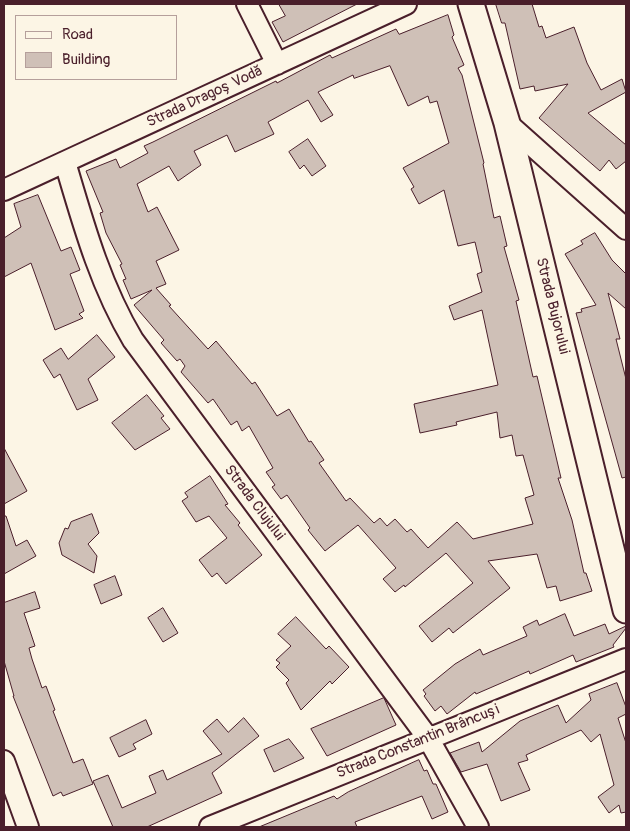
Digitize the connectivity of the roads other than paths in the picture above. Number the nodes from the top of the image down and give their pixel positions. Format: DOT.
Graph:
graph roads {
  1 [pos="247,4"];
  2 [pos="406,4"];
  3 [pos="471,4"];
  4 [pos="277,64"];
  5 [pos="507,124"];
  6 [pos="64,162"];
  7 [pos="4,190"];
  8 [pos="625,226"];
  9 [pos="626,610"];
  10 [pos="626,659"];
  11 [pos="428,738"];
  12 [pos="4,761"];
  13 [pos="28,827"];
  14 [pos="210,827"];
  15 [pos="478,827"];
  1 -- 4 [label="street"];
  2 -- 4 [label="street, Strada Dragoș Vodă"];
  3 -- 5 [label="street, Strada Bujorului"];
  4 -- 6 [label="street, Strada Dragoș Vodă"];
  5 -- 8 [label="street"];
  5 -- 9 [label="street, Strada Bujorului"];
  6 -- 7 [label="street, Strada Dragoș Vodă"];
  6 -- 11 [label="street, Strada Clujului"];
  10 -- 11 [label="street, Strada Constantin Brâncuși"];
  11 -- 14 [label="street, Strada Constantin Brâncuși"];
  11 -- 15 [label="street, Strada Clujului"];
  12 -- 13 [label="street"];
}
